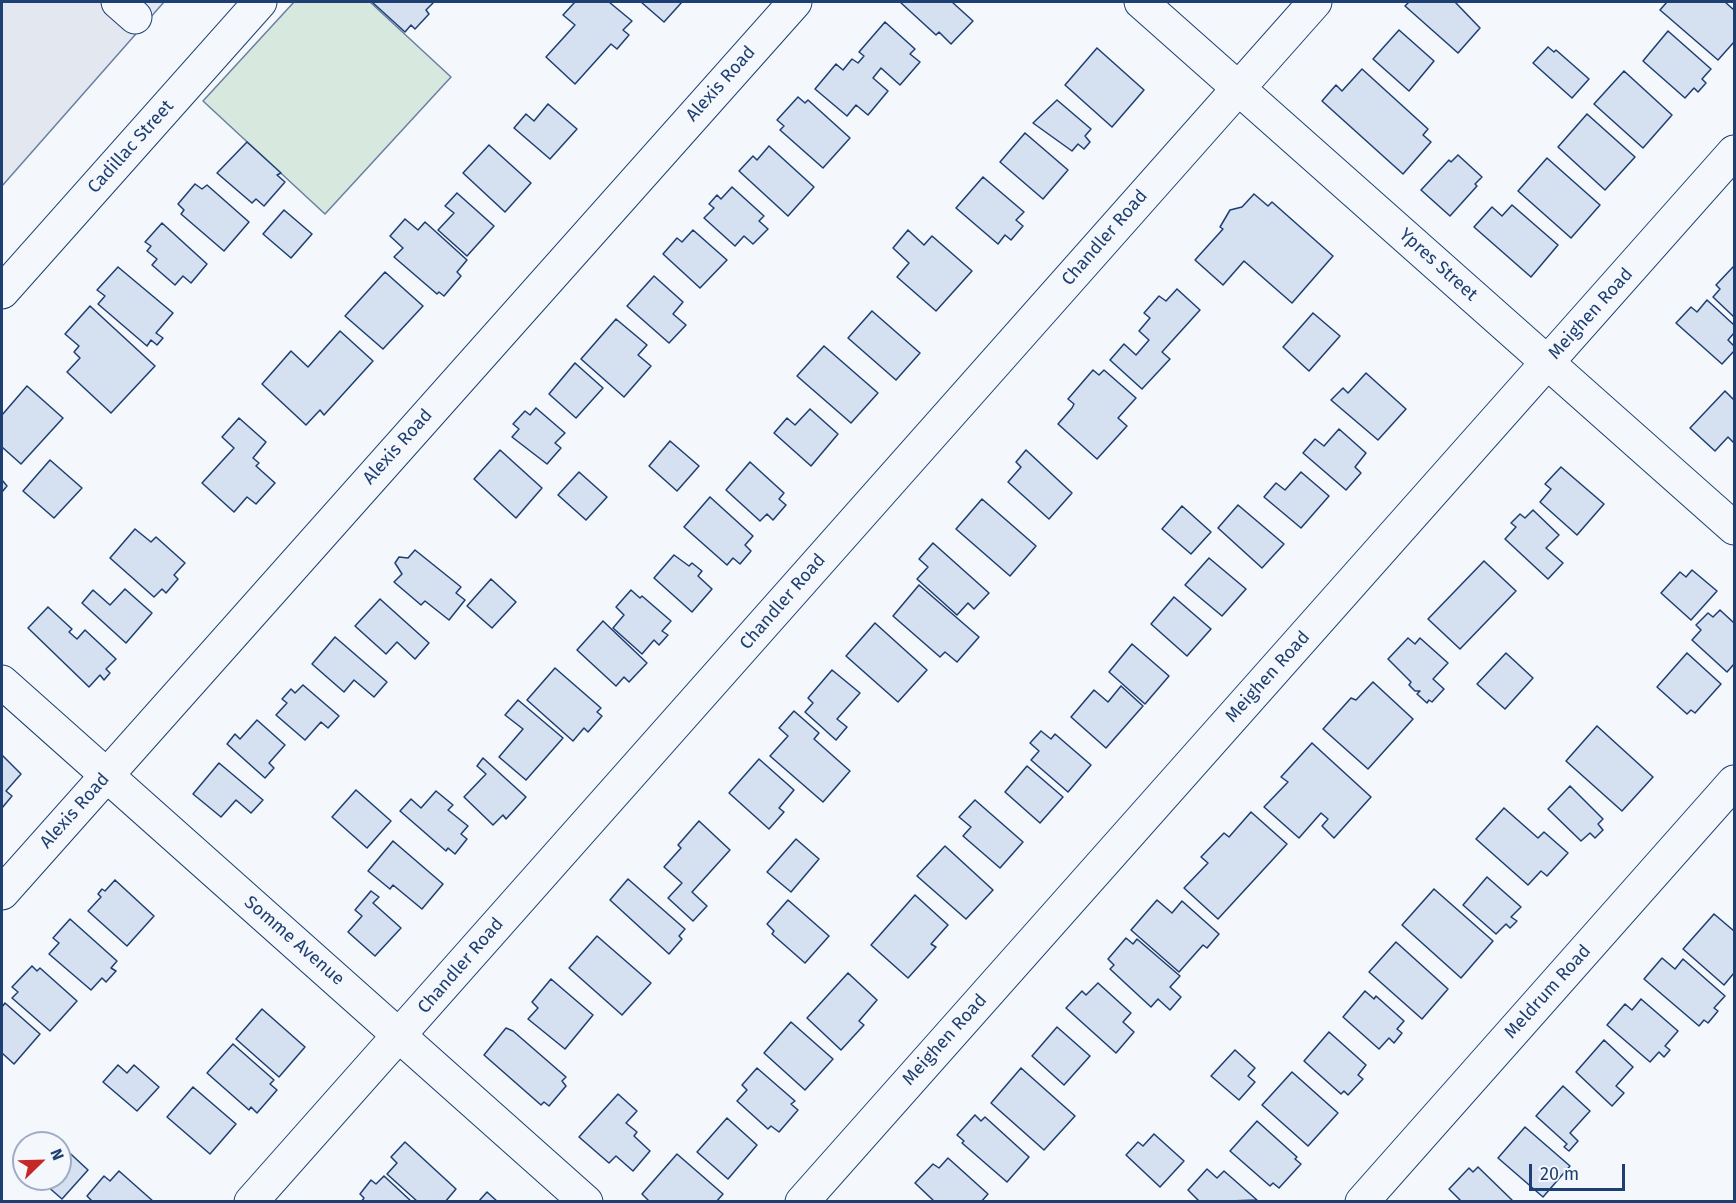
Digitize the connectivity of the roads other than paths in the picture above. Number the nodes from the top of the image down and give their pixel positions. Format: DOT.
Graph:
graph roads {
  1 [pos="260,2"];
  2 [pos="795,2"];
  3 [pos="1141,2"];
  4 [pos="1315,2"];
  5 [pos="1238,87"];
  6 [pos="1734,152"];
  7 [pos="2,292"];
  8 [pos="1548,362"];
  9 [pos="1734,528"];
  10 [pos="2,682"];
  11 [pos="107,775"];
  12 [pos="1734,782"];
  13 [pos="2,893"];
  14 [pos="400,1035"];
  15 [pos="251,1202"];
  16 [pos="586,1202"];
  17 [pos="802,1202"];
  18 [pos="1362,1202"];
  1 -- 7 [label="street, Cadillac Street"];
  2 -- 11 [label="street, Alexis Road"];
  3 -- 5 [label="street, Ypres Street"];
  4 -- 5 [label="street, Chandler Road"];
  5 -- 8 [label="street, Ypres Street"];
  5 -- 14 [label="street, Chandler Road"];
  6 -- 8 [label="street, Meighen Road"];
  8 -- 9 [label="street, Ypres Street"];
  8 -- 17 [label="street, Meighen Road"];
  10 -- 11 [label="street, Somme Avenue"];
  11 -- 13 [label="street, Alexis Road"];
  11 -- 14 [label="street, Somme Avenue"];
  12 -- 18 [label="street, Meldrum Road"];
  14 -- 15 [label="street, Chandler Road"];
  14 -- 16 [label="street, Somme Avenue"];
}
